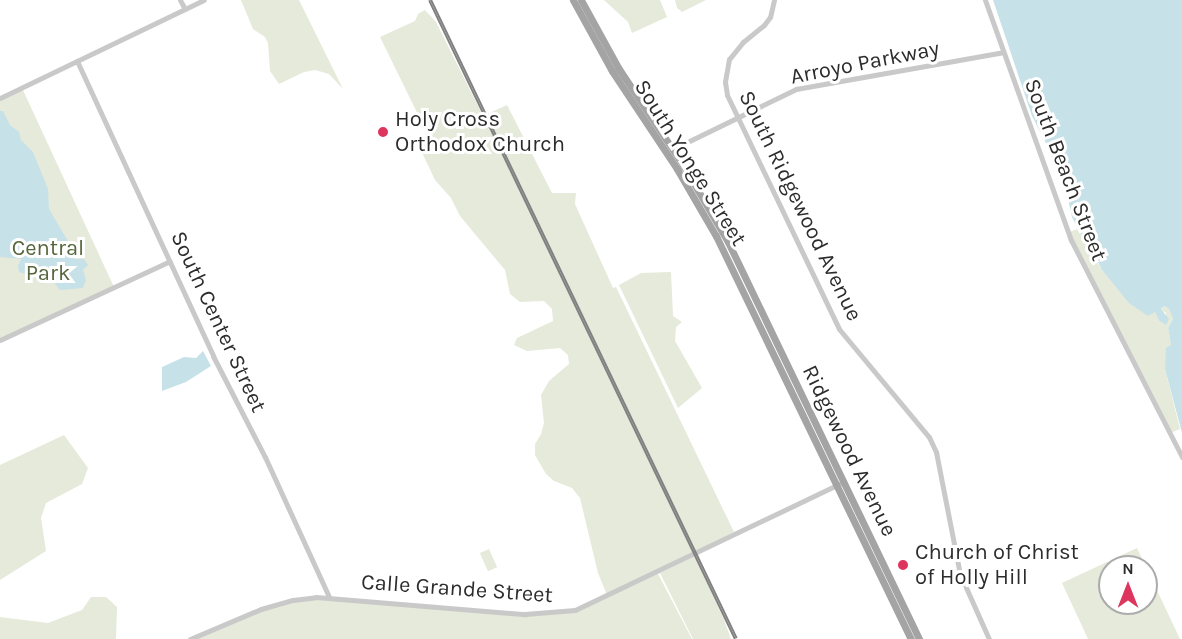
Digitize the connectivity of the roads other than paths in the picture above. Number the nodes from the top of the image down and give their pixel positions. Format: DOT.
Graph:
graph roads {
  1 [pos="180,0"];
  2 [pos="204,0"];
  3 [pos="573,0"];
  4 [pos="581,0"];
  5 [pos="774,0"];
  6 [pos="985,0"];
  7 [pos="185,9"];
  8 [pos="1003,52"];
  9 [pos="77,61"];
  10 [pos="0,99"];
  11 [pos="737,118"];
  12 [pos="670,151"];
  13 [pos="170,261"];
  14 [pos="0,340"];
  15 [pos="774,346"];
  16 [pos="780,366"];
  17 [pos="790,371"];
  18 [pos="1182,457"];
  19 [pos="840,484"];
  20 [pos="329,597"];
  21 [pos="190,639"];
  22 [pos="911,639"];
  23 [pos="919,639"];
  24 [pos="989,639"];
  1 -- 7 [label="street"];
  2 -- 7 [label="street"];
  3 -- 12 [label="main road, South Yonge Street"];
  4 -- 12 [label="main road, South Yonge Street"];
  5 -- 11 [label="street, South Ridgewood Avenue"];
  6 -- 8 [label="street, South Beach Street"];
  7 -- 9 [label="street"];
  8 -- 11 [label="street, Arroyo Parkway"];
  8 -- 18 [label="street, South Beach Street"];
  9 -- 10 [label="street"];
  9 -- 13 [label="street, South Center Street"];
  11 -- 12 [label="street, Arroyo Parkway"];
  11 -- 24 [label="street, South Ridgewood Avenue"];
  12 -- 15 [label="main road, South Yonge Street"];
  12 -- 15 [label="main road, South Yonge Street"];
  13 -- 14 [label="street"];
  13 -- 20 [label="street, South Center Street"];
  15 -- 16 [label="main road, Ridgewood Avenue"];
  15 -- 17 [label="main road, Ridgewood Avenue"];
  16 -- 17 [label="main road"];
  16 -- 19 [label="main road, Ridgewood Avenue"];
  17 -- 19 [label="main road, Ridgewood Avenue"];
  19 -- 20 [label="street, Calle Grande Street"];
  19 -- 22 [label="main road, Ridgewood Avenue"];
  19 -- 23 [label="main road, Ridgewood Avenue"];
  20 -- 21 [label="street, Calle Grande Street"];
}
